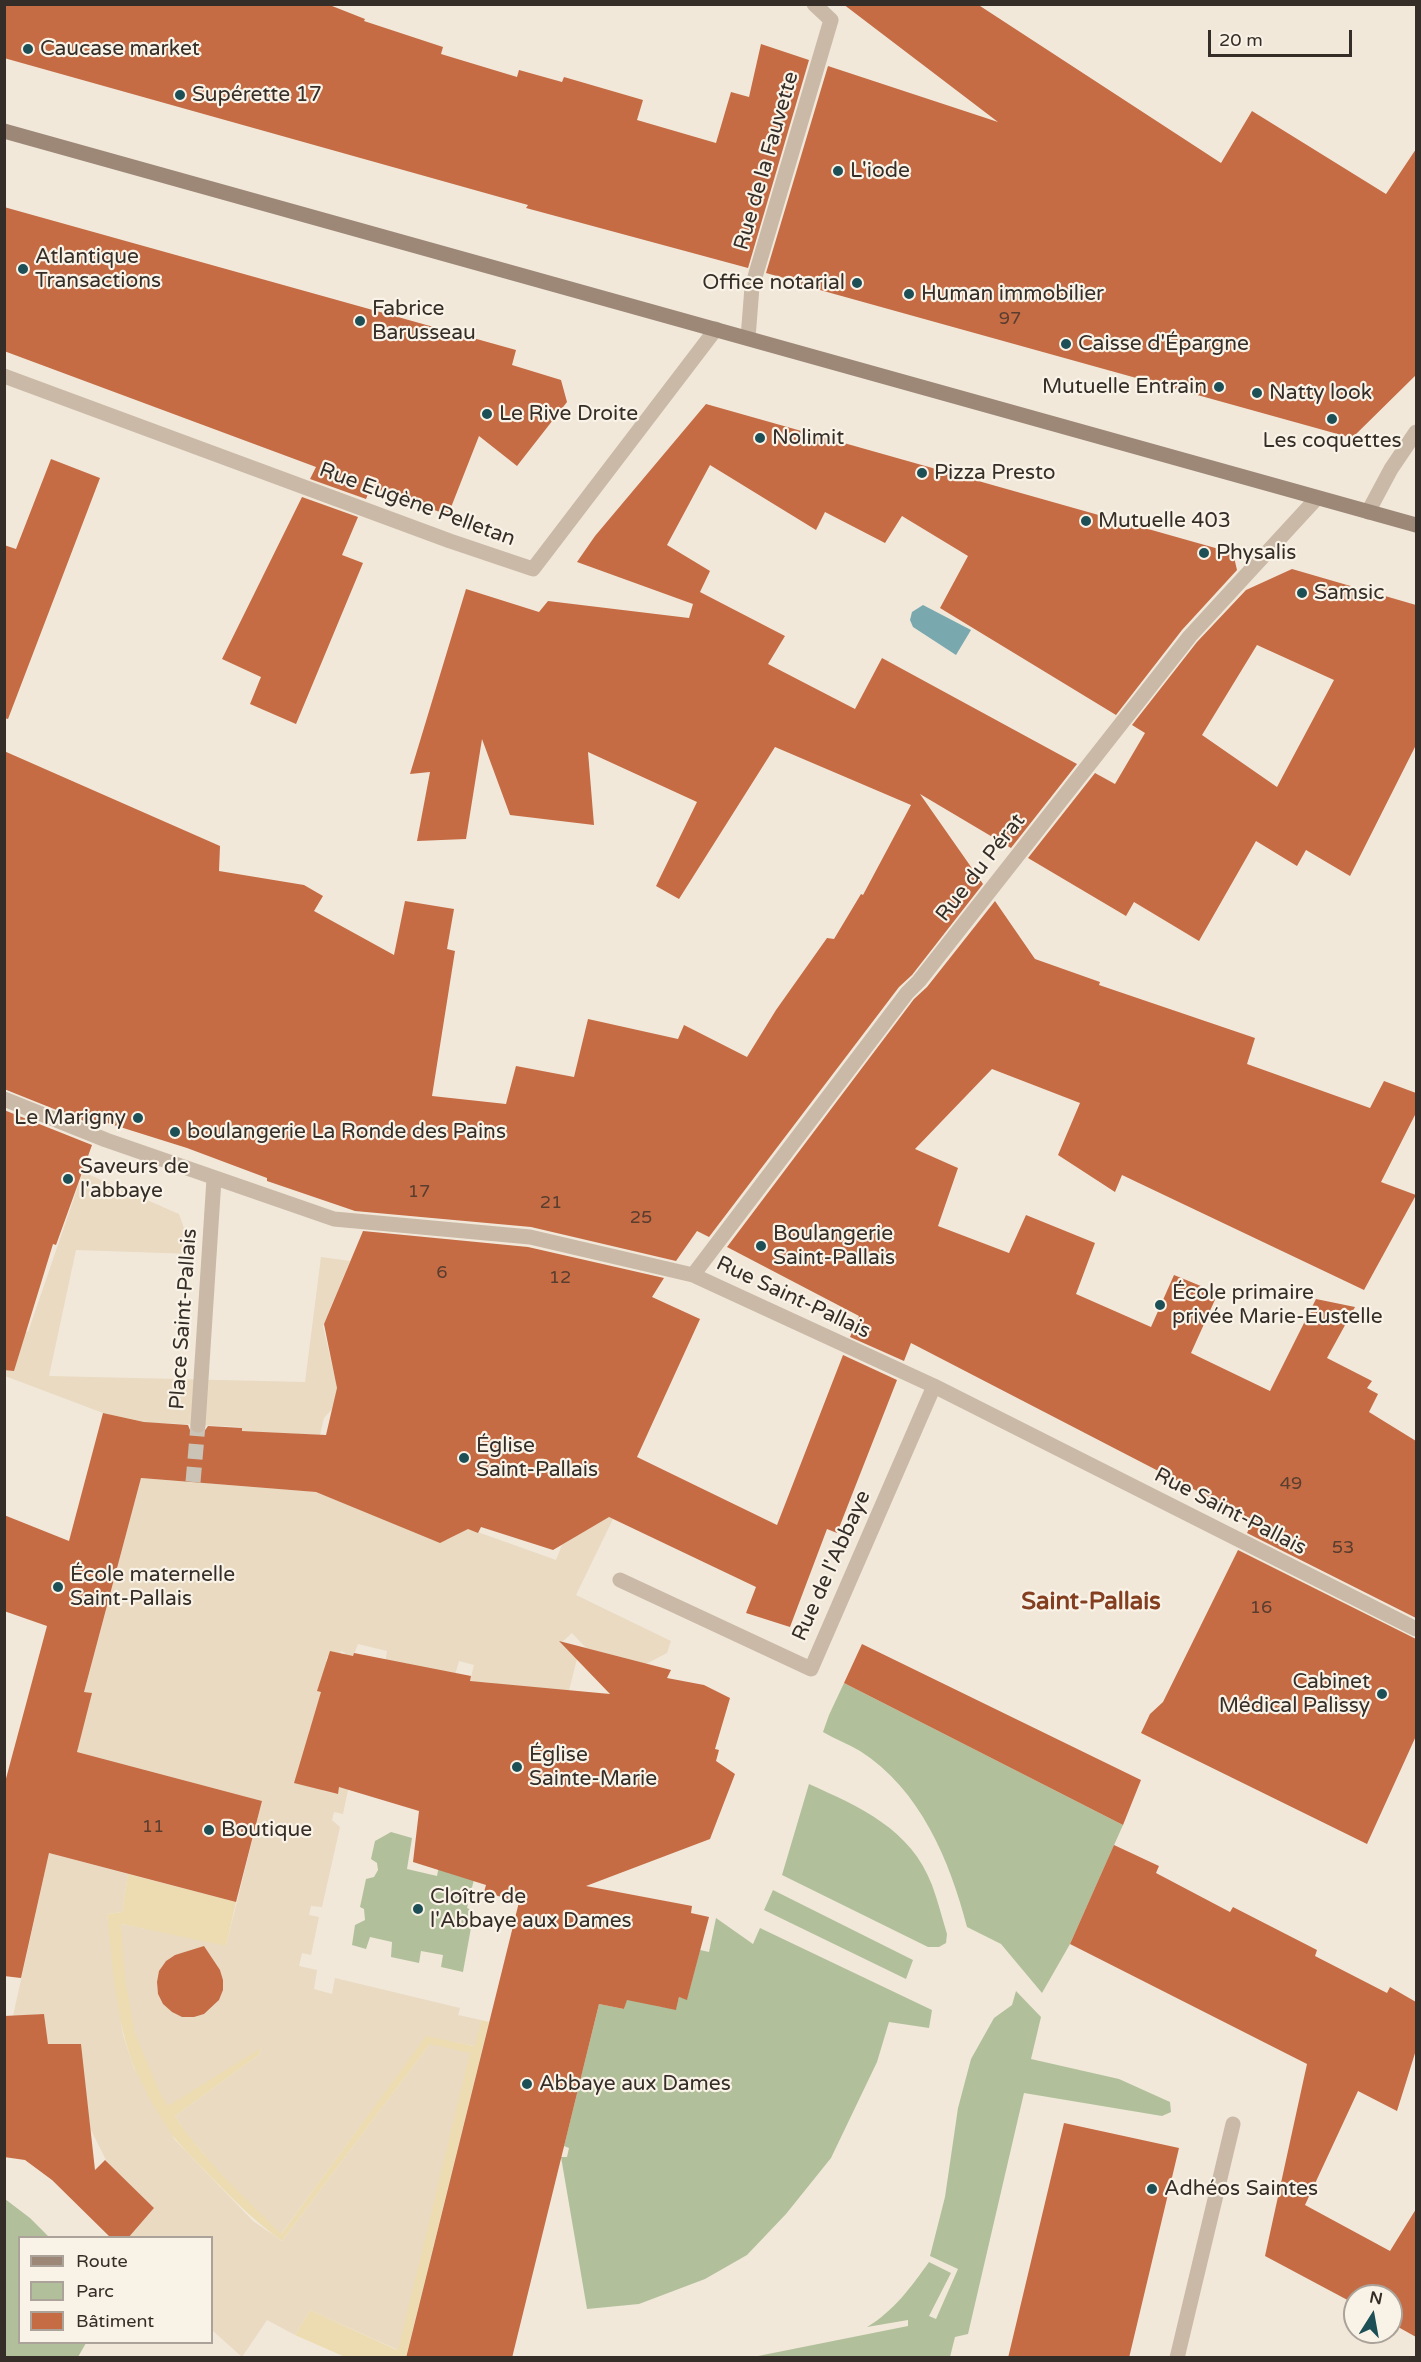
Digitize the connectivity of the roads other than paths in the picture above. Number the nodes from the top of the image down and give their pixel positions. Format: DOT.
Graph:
graph roads {
  1 [pos="814,4"];
  2 [pos="4,131"];
  3 [pos="716,329"];
  4 [pos="748,338"];
  5 [pos="4,376"];
  6 [pos="1416,432"];
  7 [pos="1317,498"];
  8 [pos="1368,512"];
  9 [pos="1416,525"];
  10 [pos="4,1099"];
  11 [pos="214,1179"];
  12 [pos="693,1275"];
  13 [pos="934,1386"];
  14 [pos="198,1425"];
  15 [pos="620,1580"];
  16 [pos="1416,1629"];
  17 [pos="1233,2124"];
  18 [pos="1178,2358"];
  1 -- 4 [label="street, Rue de la Fauvette"];
  2 -- 3 [label="main road"];
  3 -- 4 [label="main road"];
  3 -- 5 [label="street, Rue Eugène Pelletan"];
  4 -- 7 [label="main road"];
  6 -- 8 [label="street"];
  7 -- 8 [label="main road"];
  7 -- 12 [label="street, Rue du Pérat"];
  8 -- 9 [label="main road"];
  10 -- 11 [label="street, Rue Saint-Pallais"];
  11 -- 12 [label="street, Rue Saint-Pallais"];
  11 -- 14 [label="street, Place Saint-Pallais"];
  12 -- 13 [label="street, Rue Saint-Pallais"];
  13 -- 15 [label="street, Rue de l'Abbaye"];
  13 -- 16 [label="street, Rue Saint-Pallais"];
  17 -- 18 [label="street"];
}
